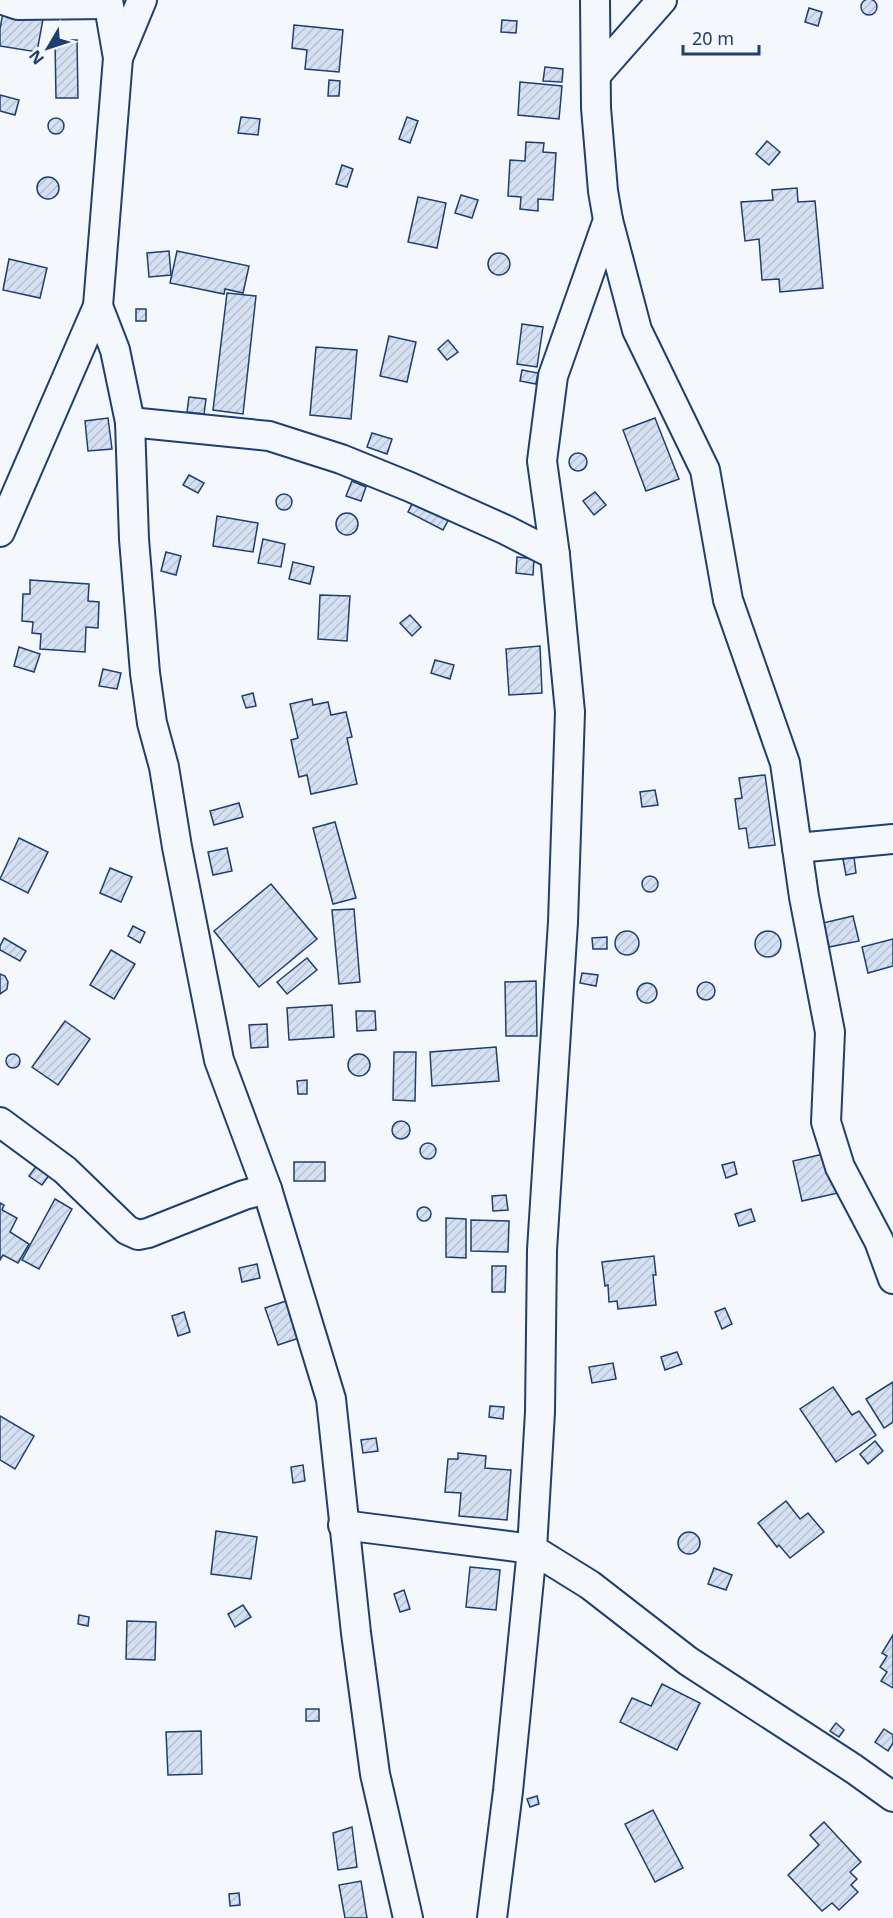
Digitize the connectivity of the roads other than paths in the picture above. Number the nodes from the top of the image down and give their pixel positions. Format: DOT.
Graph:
graph roads {
  1 [pos="3,0"];
  2 [pos="142,0"];
  3 [pos="595,0"];
  4 [pos="662,0"];
  5 [pos="108,2"];
  6 [pos="118,57"];
  7 [pos="596,75"];
  8 [pos="608,220"];
  9 [pos="98,306"];
  10 [pos="130,422"];
  11 [pos="0,532"];
  12 [pos="555,555"];
  13 [pos="893,839"];
  14 [pos="797,849"];
  15 [pos="0,1122"];
  16 [pos="267,1189"];
  17 [pos="893,1279"];
  18 [pos="344,1525"];
  19 [pos="532,1549"];
  20 [pos="893,1797"];
  21 [pos="408,1918"];
  22 [pos="492,1918"];
  1 -- 5 [label="street"];
  2 -- 6 [label="street"];
  3 -- 7 [label="street"];
  4 -- 7 [label="street"];
  5 -- 6 [label="street"];
  6 -- 9 [label="street"];
  7 -- 8 [label="street"];
  8 -- 12 [label="street"];
  8 -- 14 [label="street"];
  9 -- 10 [label="street"];
  9 -- 11 [label="street"];
  10 -- 12 [label="street"];
  10 -- 16 [label="street"];
  12 -- 19 [label="street"];
  13 -- 14 [label="street"];
  14 -- 17 [label="street"];
  15 -- 16 [label="street"];
  16 -- 18 [label="street"];
  18 -- 19 [label="street"];
  18 -- 21 [label="street"];
  19 -- 20 [label="street"];
  19 -- 22 [label="street"];
}
